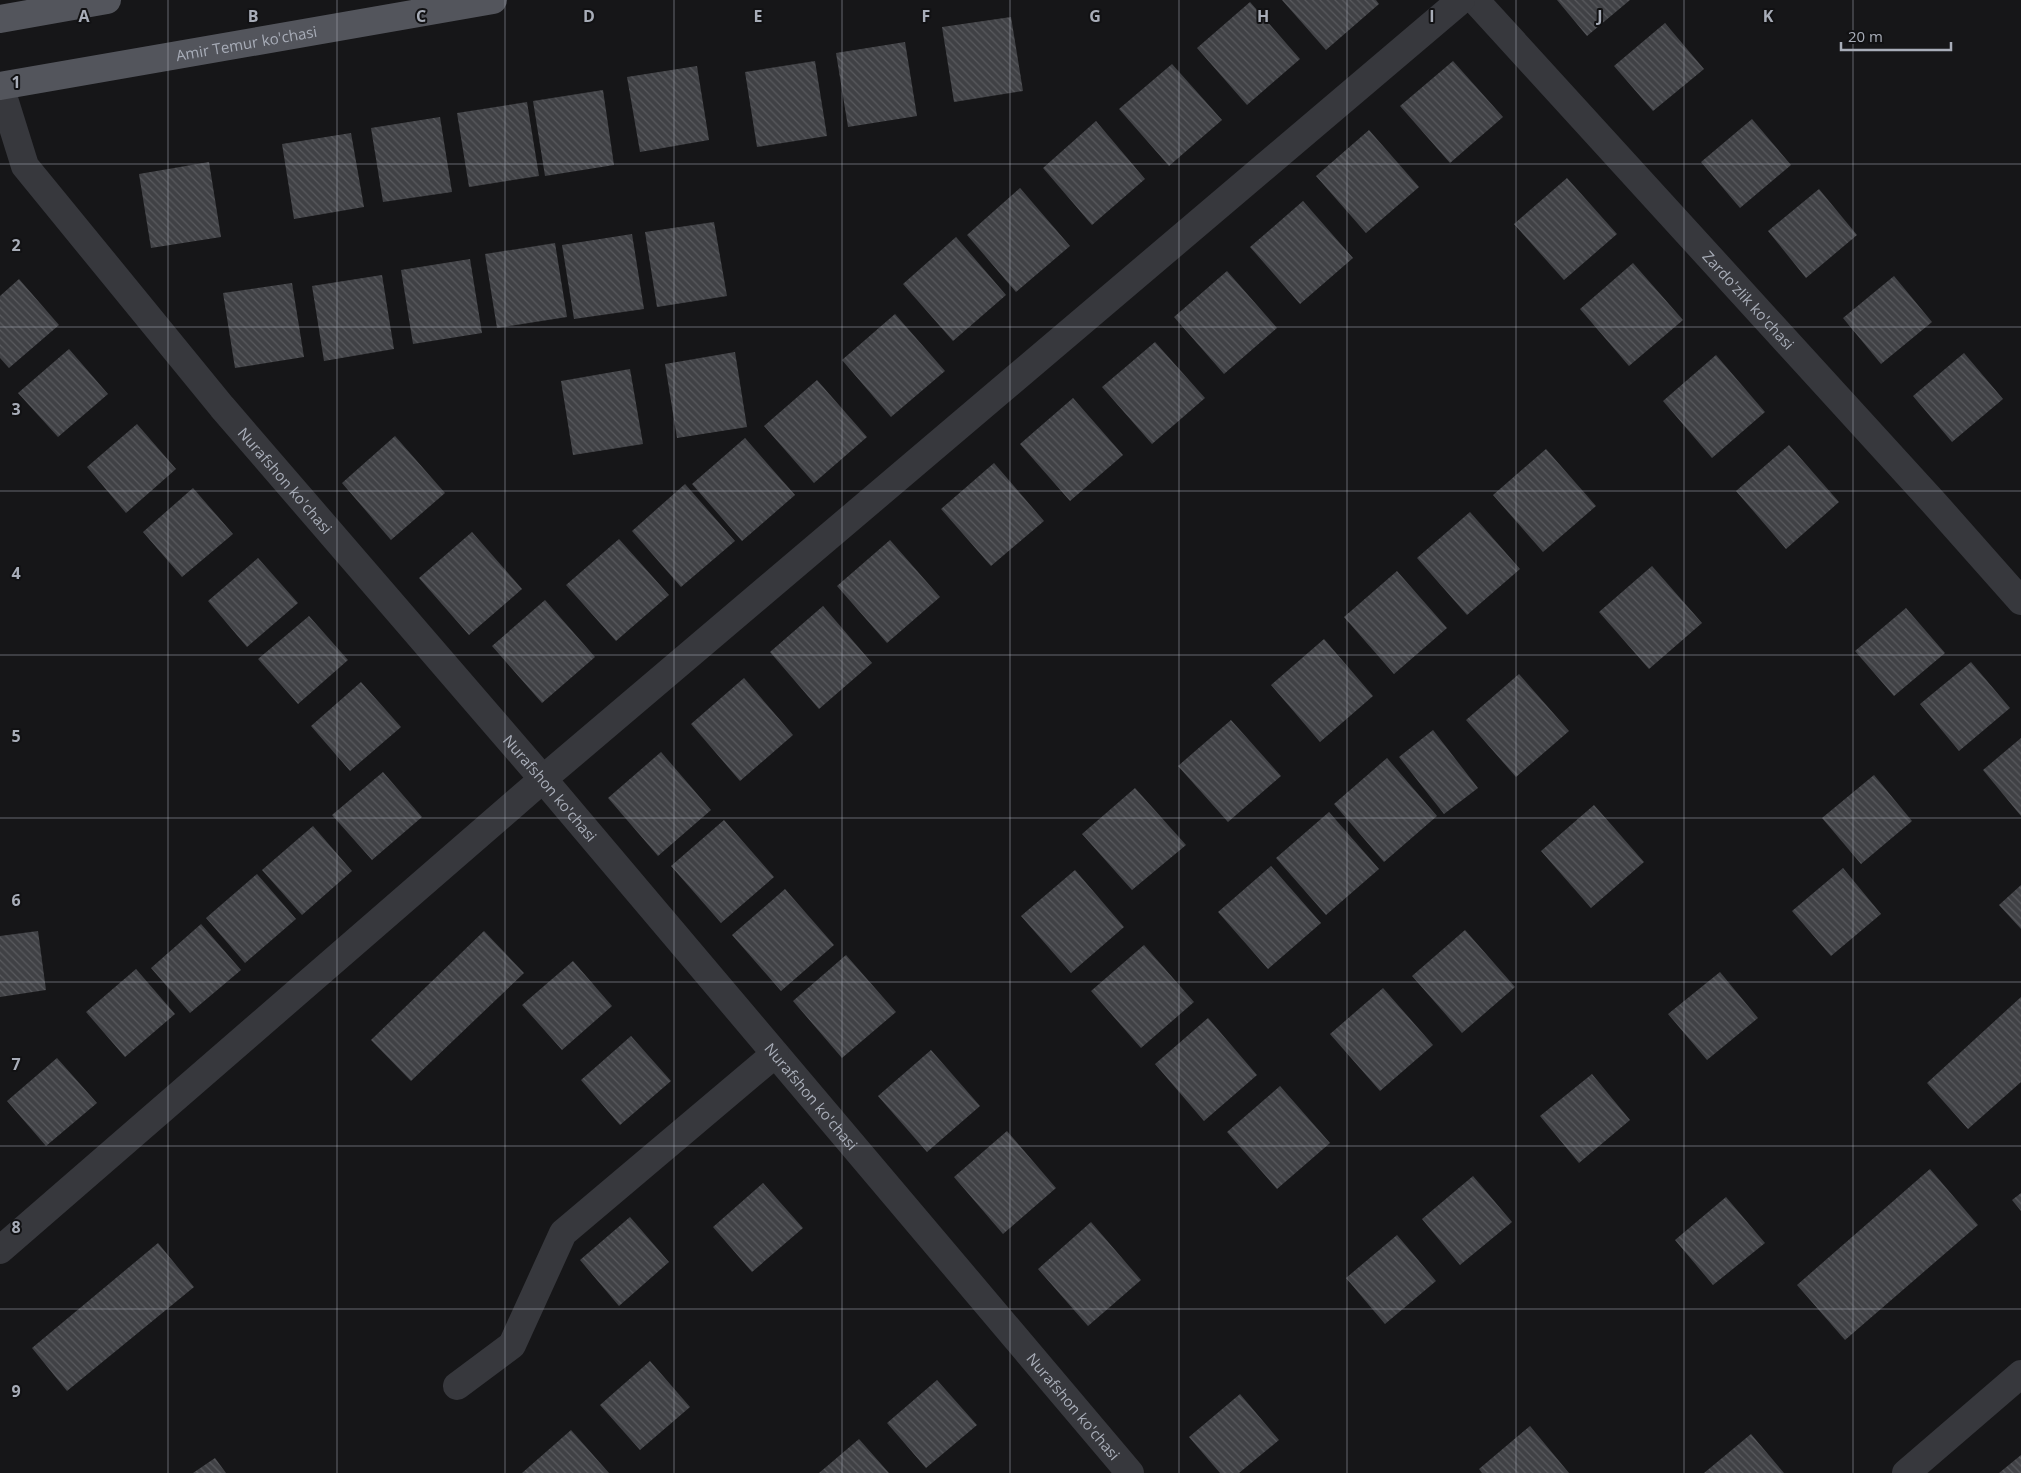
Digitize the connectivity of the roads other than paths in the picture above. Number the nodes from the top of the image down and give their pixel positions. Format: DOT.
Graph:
graph roads {
  1 [pos="106,0"];
  2 [pos="493,0"];
  3 [pos="1461,0"];
  4 [pos="1475,0"];
  5 [pos="0,19"];
  6 [pos="0,86"];
  7 [pos="2021,601"];
  8 [pos="543,779"];
  9 [pos="775,1054"];
  10 [pos="0,1250"];
  11 [pos="2021,1374"];
  12 [pos="457,1386"];
  13 [pos="1130,1473"];
  14 [pos="1906,1473"];
  1 -- 5 [label="main road"];
  2 -- 6 [label="main road, Amir Temur ko'chasi"];
  3 -- 8 [label="street"];
  4 -- 7 [label="street, Zardo'zlik ko'chasi"];
  6 -- 8 [label="street, Nurafshon ko'chasi"];
  8 -- 9 [label="street, Nurafshon ko'chasi"];
  8 -- 10 [label="street"];
  9 -- 12 [label="street"];
  9 -- 13 [label="street, Nurafshon ko'chasi"];
  11 -- 14 [label="street"];
}
